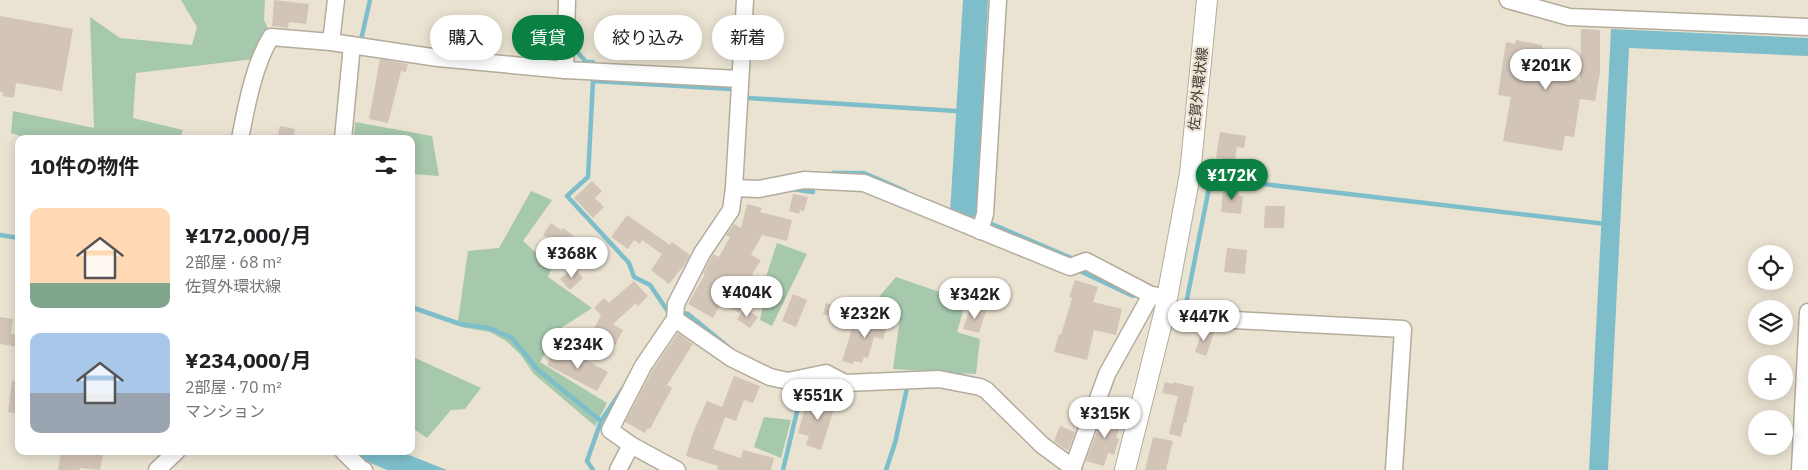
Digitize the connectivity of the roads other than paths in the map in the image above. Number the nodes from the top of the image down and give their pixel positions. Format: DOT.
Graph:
graph roads {
  1 [pos="336,0"];
  2 [pos="567,0"];
  3 [pos="745,0"];
  4 [pos="998,0"];
  5 [pos="1207,0"];
  6 [pos="1508,0"];
  7 [pos="1808,27"];
  8 [pos="330,42"];
  9 [pos="352,45"];
  10 [pos="565,70"];
  11 [pos="740,80"];
  12 [pos="241,135"];
  13 [pos="343,135"];
  14 [pos="734,188"];
  15 [pos="980,231"];
  16 [pos="1161,302"];
  17 [pos="676,311"];
  18 [pos="1808,312"];
  19 [pos="632,445"];
  20 [pos="173,455"];
  21 [pos="347,455"];
  22 [pos="1072,469"];
  23 [pos="157,470"];
  24 [pos="364,470"];
  25 [pos="618,470"];
  26 [pos="677,470"];
  27 [pos="1125,470"];
  28 [pos="1394,470"];
  29 [pos="1800,470"];
  1 -- 8 [label="street"];
  2 -- 10 [label="street"];
  3 -- 11 [label="street"];
  4 -- 15 [label="street"];
  5 -- 16 [label="main road, 佐賀外環状線"];
  6 -- 7 [label="street"];
  8 -- 9 [label="street"];
  8 -- 12 [label="street"];
  9 -- 10 [label="street"];
  9 -- 13 [label="street"];
  10 -- 11 [label="street"];
  11 -- 14 [label="street"];
  14 -- 15 [label="street"];
  14 -- 17 [label="street"];
  15 -- 16 [label="street"];
  16 -- 22 [label="street"];
  16 -- 27 [label="main road, 佐賀外環状線"];
  16 -- 28 [label="street"];
  17 -- 19 [label="street"];
  17 -- 22 [label="street"];
  18 -- 29 [label="street"];
  19 -- 25 [label="street"];
  19 -- 26 [label="street"];
  20 -- 23 [label="street"];
  21 -- 24 [label="street"];
}
